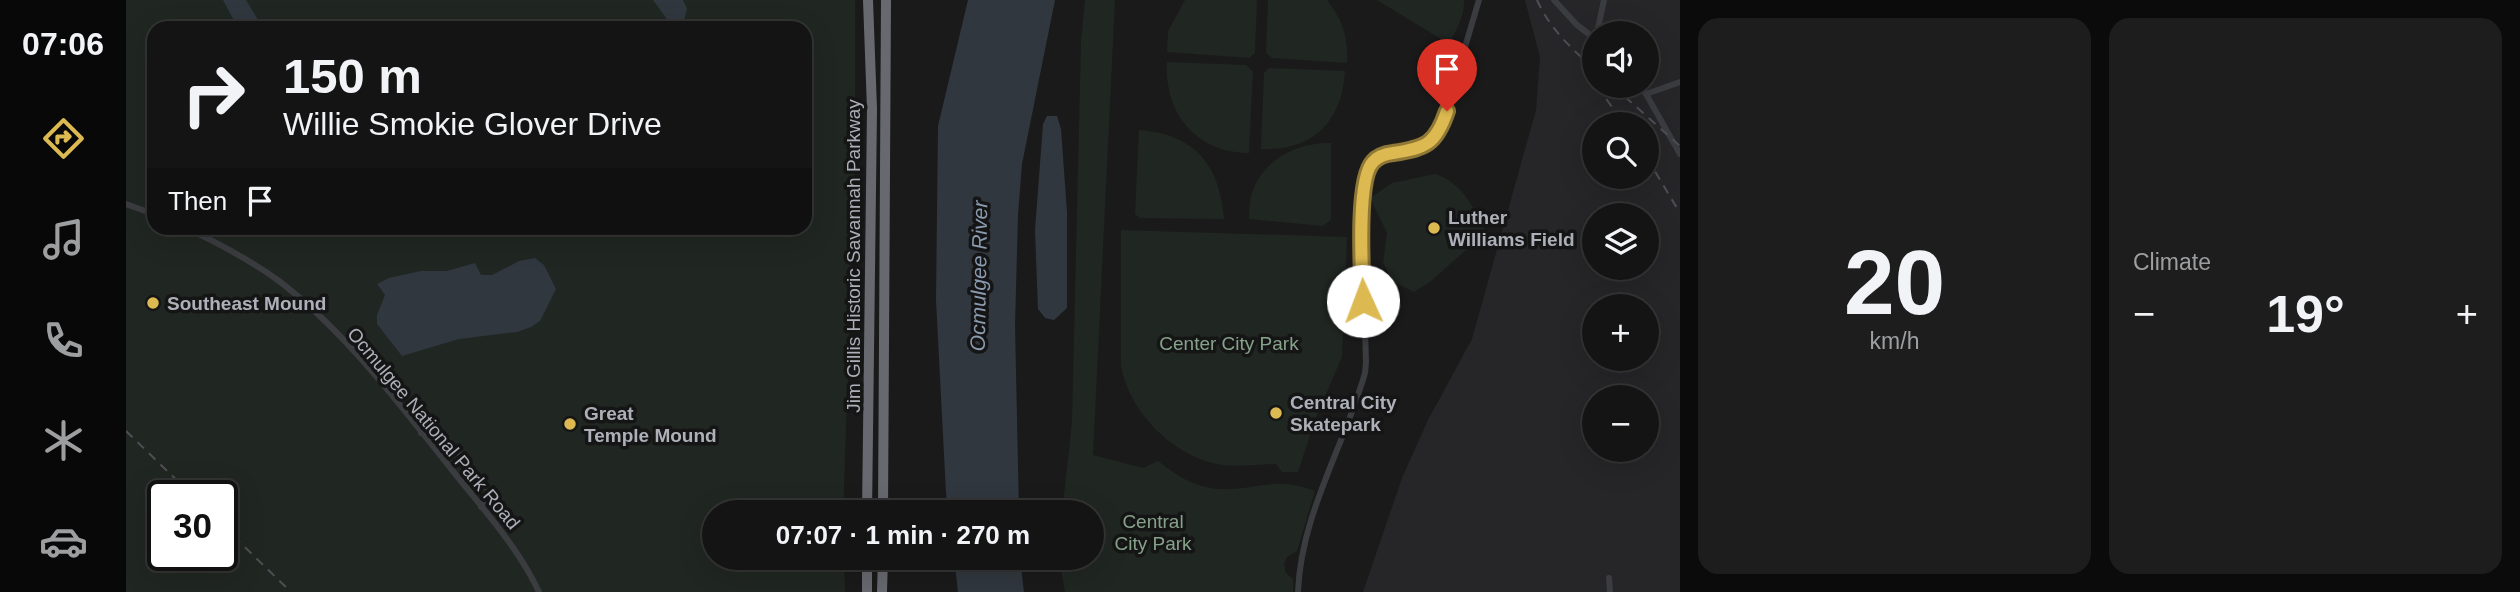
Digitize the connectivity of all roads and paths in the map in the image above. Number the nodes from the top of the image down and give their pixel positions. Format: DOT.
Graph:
graph roads {
  1 [pos="868,0"];
  2 [pos="886,0"];
  3 [pos="1479,0"];
  4 [pos="1554,0"];
  5 [pos="1604,0"];
  6 [pos="1600,21"];
  7 [pos="1582,29"];
  8 [pos="1680,82"];
  9 [pos="1659,89"];
  10 [pos="1649,98"];
  11 [pos="1680,154"];
  12 [pos="126,204"];
  13 [pos="147,212"];
  14 [pos="199,235"];
  15 [pos="421,433"];
  16 [pos="867,500"];
  17 [pos="883,500"];
  18 [pos="481,507"];
  19 [pos="867,570"];
  20 [pos="883,570"];
  21 [pos="1609,578"];
  22 [pos="539,592"];
  23 [pos="867,592"];
  24 [pos="882,592"];
  25 [pos="1298,592"];
  26 [pos="1611,592"];
  1 -- 16 [label="highway, Jim Gillis Historic Savannah Parkway"];
  2 -- 17 [label="highway, Jim Gillis Historic Savannah Parkway"];
  3 -- 25 [label="street"];
  4 -- 7 [label="street"];
  5 -- 6 [label="street"];
  8 -- 9 [label="street"];
  10 -- 11 [label="street"];
  12 -- 13 [label="street"];
  14 -- 15 [label="street, Ocmulgee National Park Road"];
  15 -- 18 [label="street, Ocmulgee National Park Road"];
  15 -- 18 [label="street"];
  18 -- 22 [label="street, Ocmulgee National Park Road"];
  19 -- 23 [label="highway"];
  20 -- 24 [label="highway"];
  21 -- 26 [label="street"];
}
